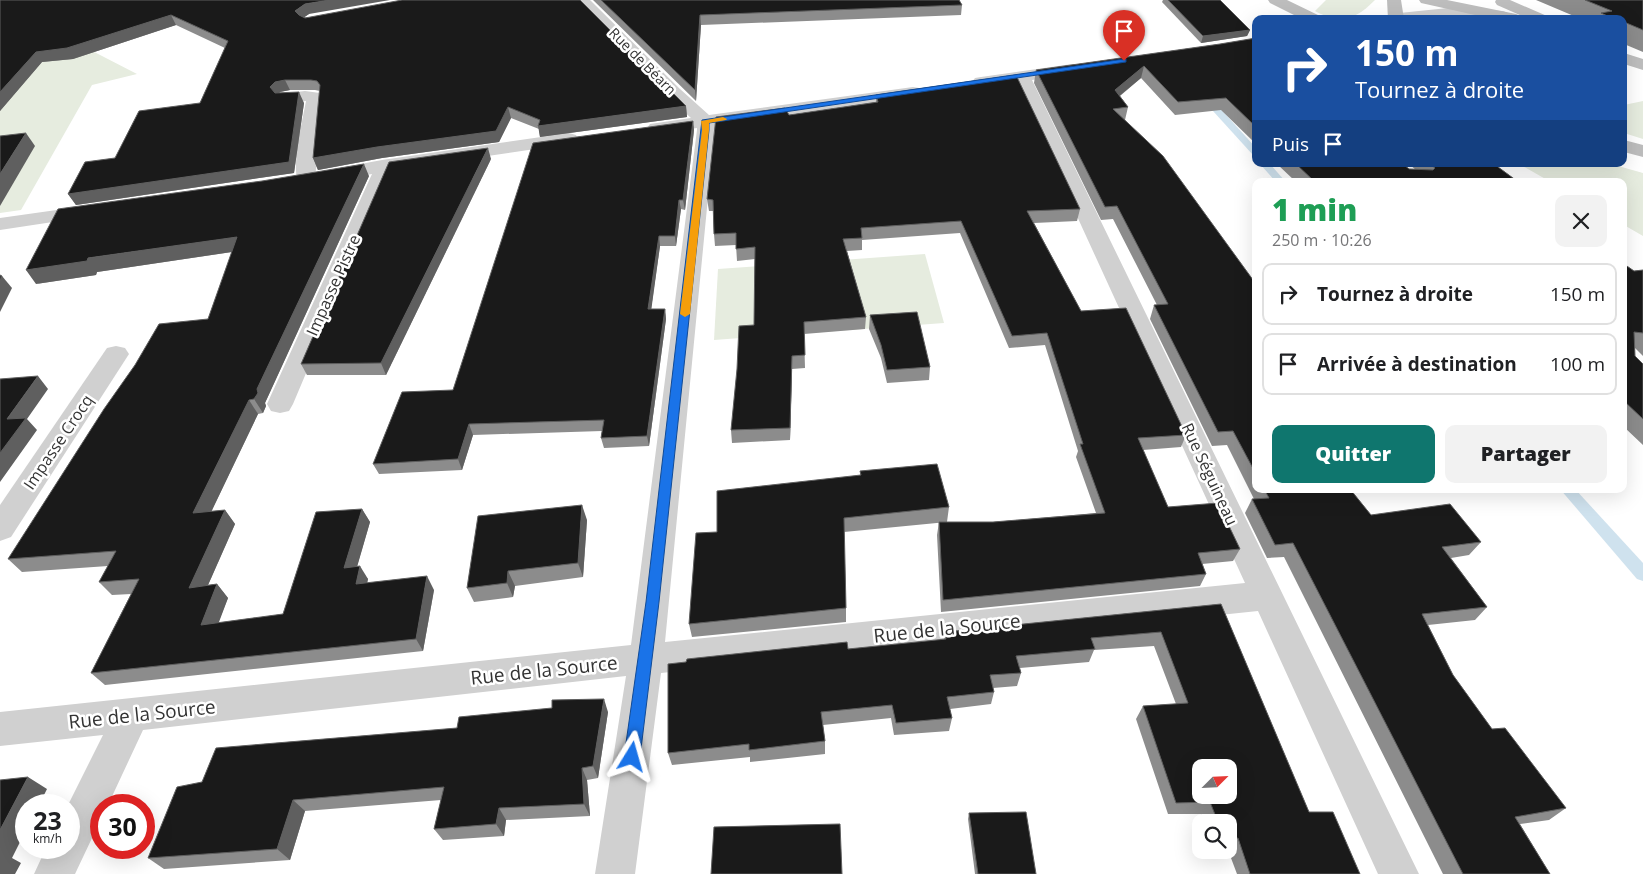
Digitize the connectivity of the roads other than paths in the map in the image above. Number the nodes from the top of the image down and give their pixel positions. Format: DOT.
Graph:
graph roads {
  1 [pos="582,0"];
  2 [pos="1275,0"];
  3 [pos="1394,0"];
  4 [pos="1426,0"];
  5 [pos="1498,0"];
  6 [pos="1307,15"];
  7 [pos="1394,15"];
  8 [pos="1421,15"];
  9 [pos="1486,15"];
  10 [pos="1501,15"];
  11 [pos="1533,15"];
  12 [pos="1627,59"];
  13 [pos="1643,65"];
  14 [pos="1085,67"];
  15 [pos="1019,76"];
  16 [pos="962,84"];
  17 [pos="934,89"];
  18 [pos="286,98"];
  19 [pos="705,121"];
  20 [pos="640,130"];
  21 [pos="584,137"];
  22 [pos="1627,147"];
  23 [pos="1643,151"];
  24 [pos="382,166"];
  25 [pos="306,179"];
  26 [pos="287,183"];
  27 [pos="115,208"];
  28 [pos="0,224"];
  29 [pos="116,354"];
  30 [pos="280,404"];
  31 [pos="0,529"];
  32 [pos="1268,597"];
  33 [pos="646,659"];
  34 [pos="132,715"];
  35 [pos="0,729"];
  36 [pos="80,821"];
  37 [pos="62,859"];
  38 [pos="54,874"];
  39 [pos="615,874"];
  40 [pos="1400,874"];
  1 -- 19 [label="street, Rue de Béarn"];
  2 -- 6 [label="main road"];
  3 -- 7 [label="main road"];
  4 -- 10 [label="main road"];
  5 -- 11 [label="main road"];
  8 -- 9 [label="street"];
  12 -- 13 [label="main road"];
  14 -- 15 [label="street"];
  15 -- 16 [label="street"];
  15 -- 32 [label="street, Rue Séguineau"];
  17 -- 19 [label="street"];
  18 -- 25 [label="street"];
  19 -- 20 [label="street"];
  19 -- 33 [label="street"];
  21 -- 24 [label="street"];
  22 -- 23 [label="main road"];
  24 -- 25 [label="street"];
  24 -- 30 [label="street, Impasse Pistre"];
  25 -- 26 [label="street"];
  27 -- 28 [label="street"];
  29 -- 31 [label="street, Impasse Crocq"];
  32 -- 33 [label="street, Rue de la Source"];
  32 -- 40 [label="street, Rue Séguineau"];
  33 -- 34 [label="street, Rue de la Source"];
  33 -- 39 [label="street"];
  34 -- 35 [label="street, Rue de la Source"];
  34 -- 36 [label="street"];
  37 -- 38 [label="street"];
}
